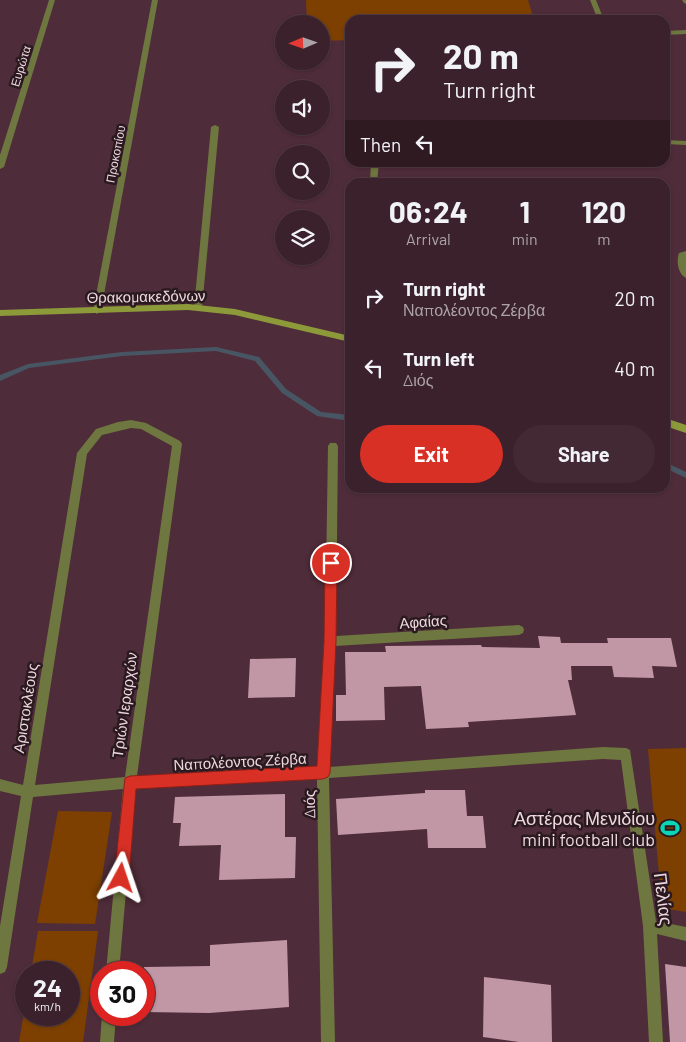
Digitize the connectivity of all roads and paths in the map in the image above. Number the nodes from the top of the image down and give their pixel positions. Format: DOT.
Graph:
graph roads {
  1 [pos="52,0"];
  2 [pos="155,0"];
  3 [pos="593,0"];
  4 [pos="599,15"];
  5 [pos="686,32"];
  6 [pos="670,33"];
  7 [pos="215,127"];
  8 [pos="670,142"];
  9 [pos="686,144"];
  10 [pos="0,167"];
  11 [pos="686,254"];
  12 [pos="686,275"];
  13 [pos="198,308"];
  14 [pos="97,311"];
  15 [pos="0,313"];
  16 [pos="345,338"];
  17 [pos="670,423"];
  18 [pos="686,428"];
  19 [pos="177,444"];
  20 [pos="333,446"];
  21 [pos="519,630"];
  22 [pos="330,641"];
  23 [pos="603,753"];
  24 [pos="323,773"];
  25 [pos="130,782"];
  26 [pos="0,786"];
  27 [pos="27,792"];
  28 [pos="650,926"];
  29 [pos="686,934"];
  30 [pos="114,961"];
  31 [pos="0,967"];
  32 [pos="108,1026"];
  33 [pos="107,1042"];
  34 [pos="328,1042"];
  35 [pos="656,1042"];
  1 -- 10 [label="street, Ευρώτα"];
  2 -- 14 [label="street, Προκοπίου"];
  3 -- 4 [label="street"];
  5 -- 6 [label="street"];
  7 -- 13 [label="street"];
  8 -- 9 [label="street"];
  11 -- 12 [label="street"];
  13 -- 14 [label="main road, Θρακομακεδόνων"];
  13 -- 16 [label="main road, Θρακομακεδόνων"];
  14 -- 15 [label="main road, Θρακομακεδόνων"];
  17 -- 18 [label="main road"];
  19 -- 25 [label="street, Τριών Ιεραρχών"];
  19 -- 27 [label="street, Αριστοκλέους"];
  20 -- 22 [label="street, Διός"];
  21 -- 22 [label="street, Αφαίας"];
  22 -- 24 [label="street, Διός"];
  23 -- 24 [label="street, Ναπολέοντος Ζέρβα"];
  23 -- 28 [label="street, Πελίας"];
  24 -- 25 [label="street, Ναπολέοντος Ζέρβα"];
  24 -- 34 [label="street, Διός"];
  25 -- 27 [label="street, Ναπολέοντος Ζέρβα"];
  25 -- 30 [label="street, Τριών Ιεραρχών"];
  26 -- 27 [label="street, Ναπολέοντος Ζέρβα"];
  27 -- 31 [label="street, Αριστοκλέους"];
  28 -- 29 [label="street"];
  28 -- 35 [label="street, Πελίας"];
  32 -- 33 [label="street"];
}
